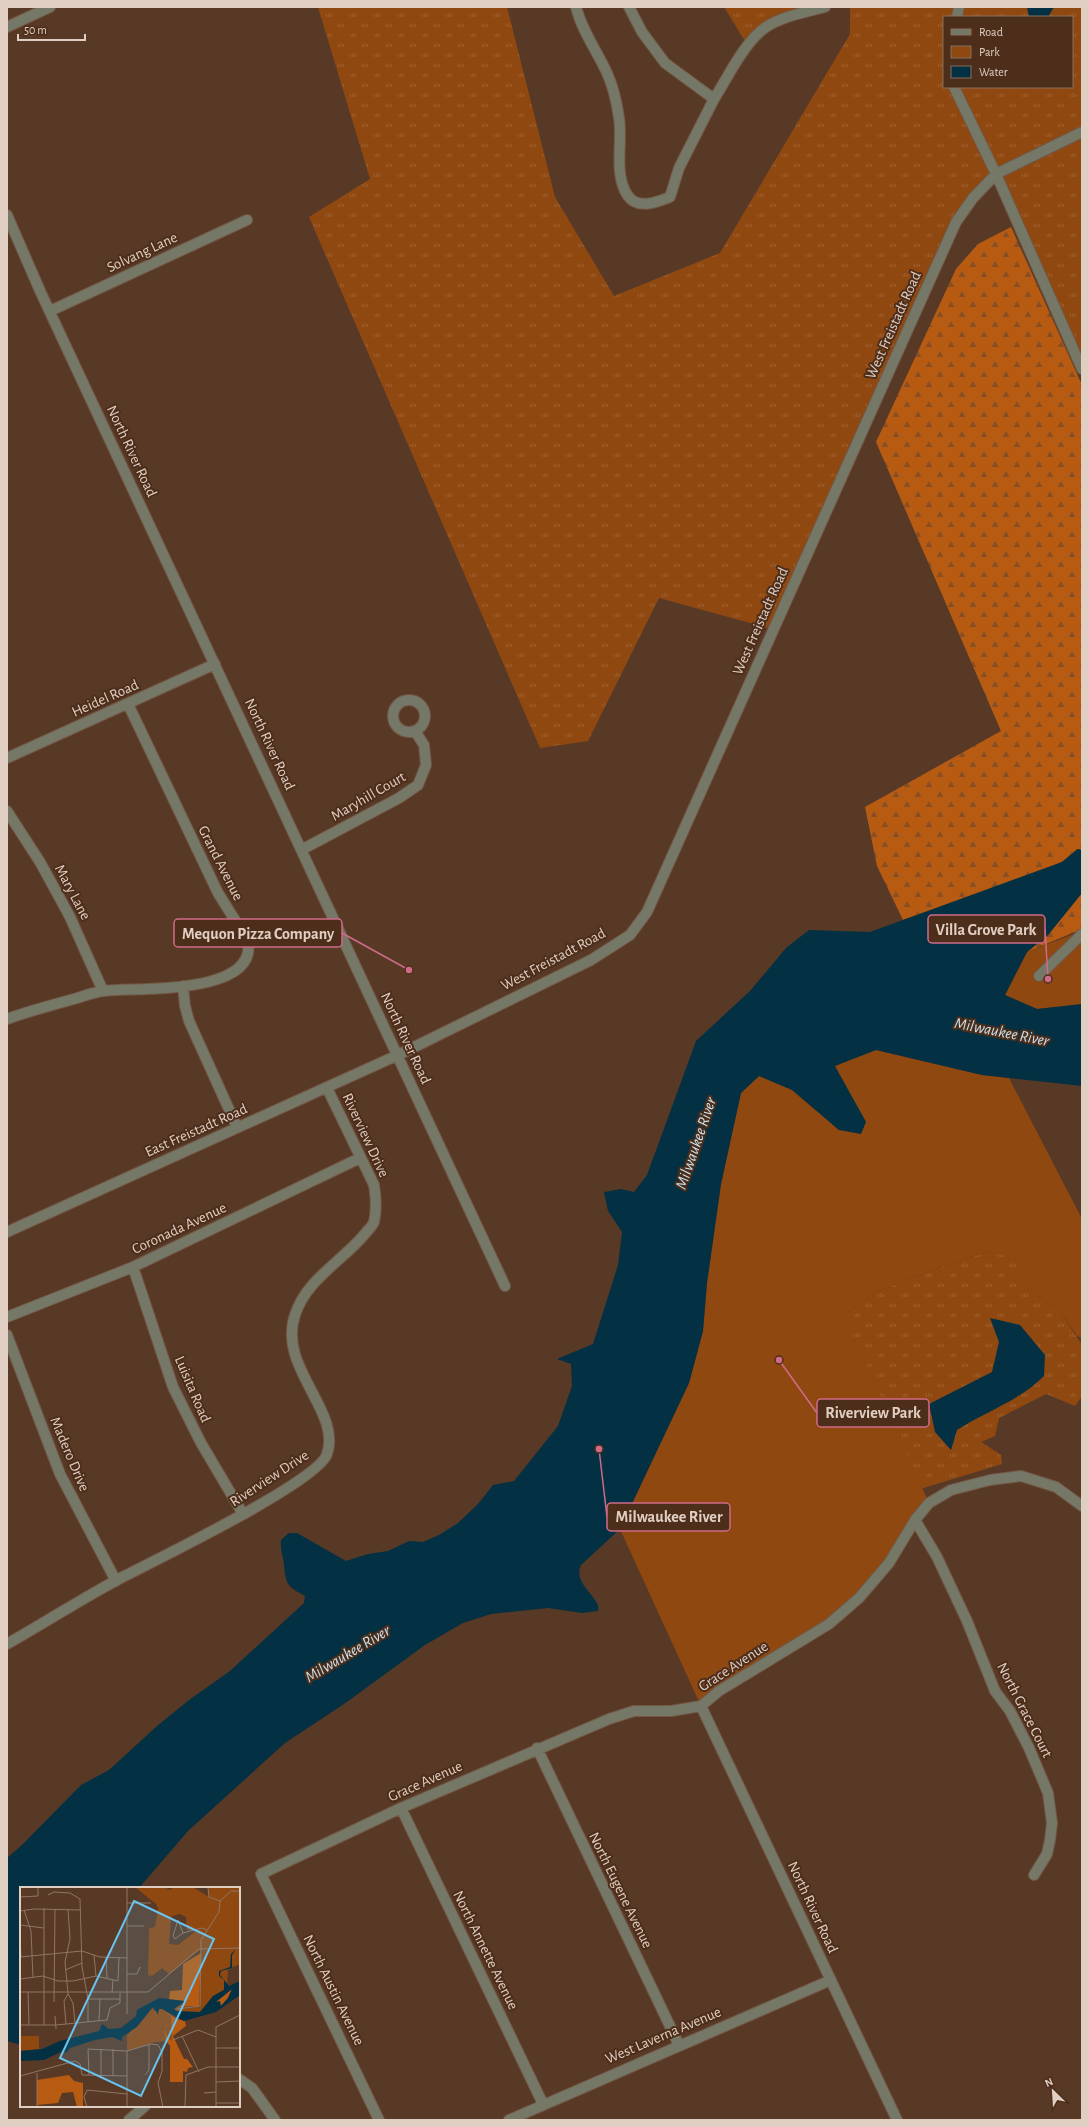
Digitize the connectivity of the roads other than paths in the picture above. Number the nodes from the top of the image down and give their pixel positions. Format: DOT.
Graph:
graph roads {
  1 [pos="50,7"];
  2 [pos="576,7"];
  3 [pos="629,7"];
  4 [pos="825,7"];
  5 [pos="7,27"];
  6 [pos="954,88"];
  7 [pos="714,99"];
  8 [pos="1082,132"];
  9 [pos="996,174"];
  10 [pos="7,215"];
  11 [pos="247,220"];
  12 [pos="50,311"];
  13 [pos="1082,369"];
  14 [pos="215,664"];
  15 [pos="128,704"];
  16 [pos="415,731"];
  17 [pos="7,758"];
  18 [pos="7,811"];
  19 [pos="303,849"];
  20 [pos="1082,934"];
  21 [pos="1039,976"];
  22 [pos="183,986"];
  23 [pos="103,991"];
  24 [pos="7,1019"];
  25 [pos="398,1055"];
  26 [pos="327,1088"];
  27 [pos="237,1127"];
  28 [pos="360,1158"];
  29 [pos="7,1232"];
  30 [pos="133,1267"];
  31 [pos="506,1286"];
  32 [pos="7,1318"];
  33 [pos="7,1335"];
  34 [pos="1082,1506"];
  35 [pos="243,1514"];
  36 [pos="916,1520"];
  37 [pos="116,1581"];
  38 [pos="7,1644"];
  39 [pos="701,1706"];
  40 [pos="537,1748"];
  41 [pos="402,1808"];
  42 [pos="261,1874"];
  43 [pos="1034,1876"];
  44 [pos="830,1980"];
  45 [pos="679,2045"];
  46 [pos="240,2080"];
  47 [pos="543,2104"];
  48 [pos="144,2107"];
  49 [pos="129,2120"];
  50 [pos="275,2120"];
  51 [pos="379,2120"];
  52 [pos="509,2120"];
  53 [pos="897,2120"];
  1 -- 5 [label="street"];
  2 -- 7 [label="street"];
  3 -- 7 [label="street"];
  4 -- 7 [label="street"];
  6 -- 9 [label="street"];
  8 -- 9 [label="street, West Freistadt Road"];
  9 -- 13 [label="street"];
  9 -- 25 [label="street, West Freistadt Road"];
  10 -- 12 [label="street, North River Road"];
  11 -- 12 [label="street, Solvang Lane"];
  12 -- 14 [label="street, North River Road"];
  14 -- 15 [label="street, Heidel Road"];
  14 -- 19 [label="street, North River Road"];
  15 -- 17 [label="street, Heidel Road"];
  15 -- 22 [label="street, Grand Avenue"];
  16 -- 19 [label="street, Maryhill Court"];
  18 -- 23 [label="street, Mary Lane"];
  19 -- 25 [label="street, North River Road"];
  20 -- 21 [label="street"];
  22 -- 23 [label="street, Grand Avenue"];
  22 -- 27 [label="street"];
  23 -- 24 [label="street, Grand Avenue"];
  25 -- 26 [label="street, East Freistadt Road"];
  25 -- 31 [label="street, North River Road"];
  26 -- 27 [label="street, East Freistadt Road"];
  26 -- 28 [label="street, Riverview Drive"];
  27 -- 29 [label="street, East Freistadt Road"];
  28 -- 30 [label="street, Coronada Avenue"];
  28 -- 35 [label="street, Riverview Drive"];
  30 -- 32 [label="street, Coronada Avenue"];
  30 -- 35 [label="street, Luisita Road"];
  33 -- 37 [label="street, Madero Drive"];
  34 -- 36 [label="street, Grace Avenue"];
  35 -- 37 [label="street, Riverview Drive"];
  36 -- 39 [label="street, Grace Avenue"];
  36 -- 43 [label="street, North Grace Court"];
  37 -- 38 [label="street, Riverview Drive"];
  39 -- 40 [label="street, Grace Avenue"];
  39 -- 44 [label="street, North River Road"];
  40 -- 41 [label="street, Grace Avenue"];
  40 -- 45 [label="street, North Eugene Avenue"];
  41 -- 42 [label="street, Grace Avenue"];
  41 -- 47 [label="street, North Annette Avenue"];
  42 -- 51 [label="street, North Austin Avenue"];
  44 -- 45 [label="street, West Laverna Avenue"];
  44 -- 53 [label="street, North River Road"];
  45 -- 47 [label="street, West Laverna Avenue"];
  46 -- 50 [label="street"];
  47 -- 52 [label="street, West Laverna Avenue"];
  48 -- 49 [label="street"];
}
